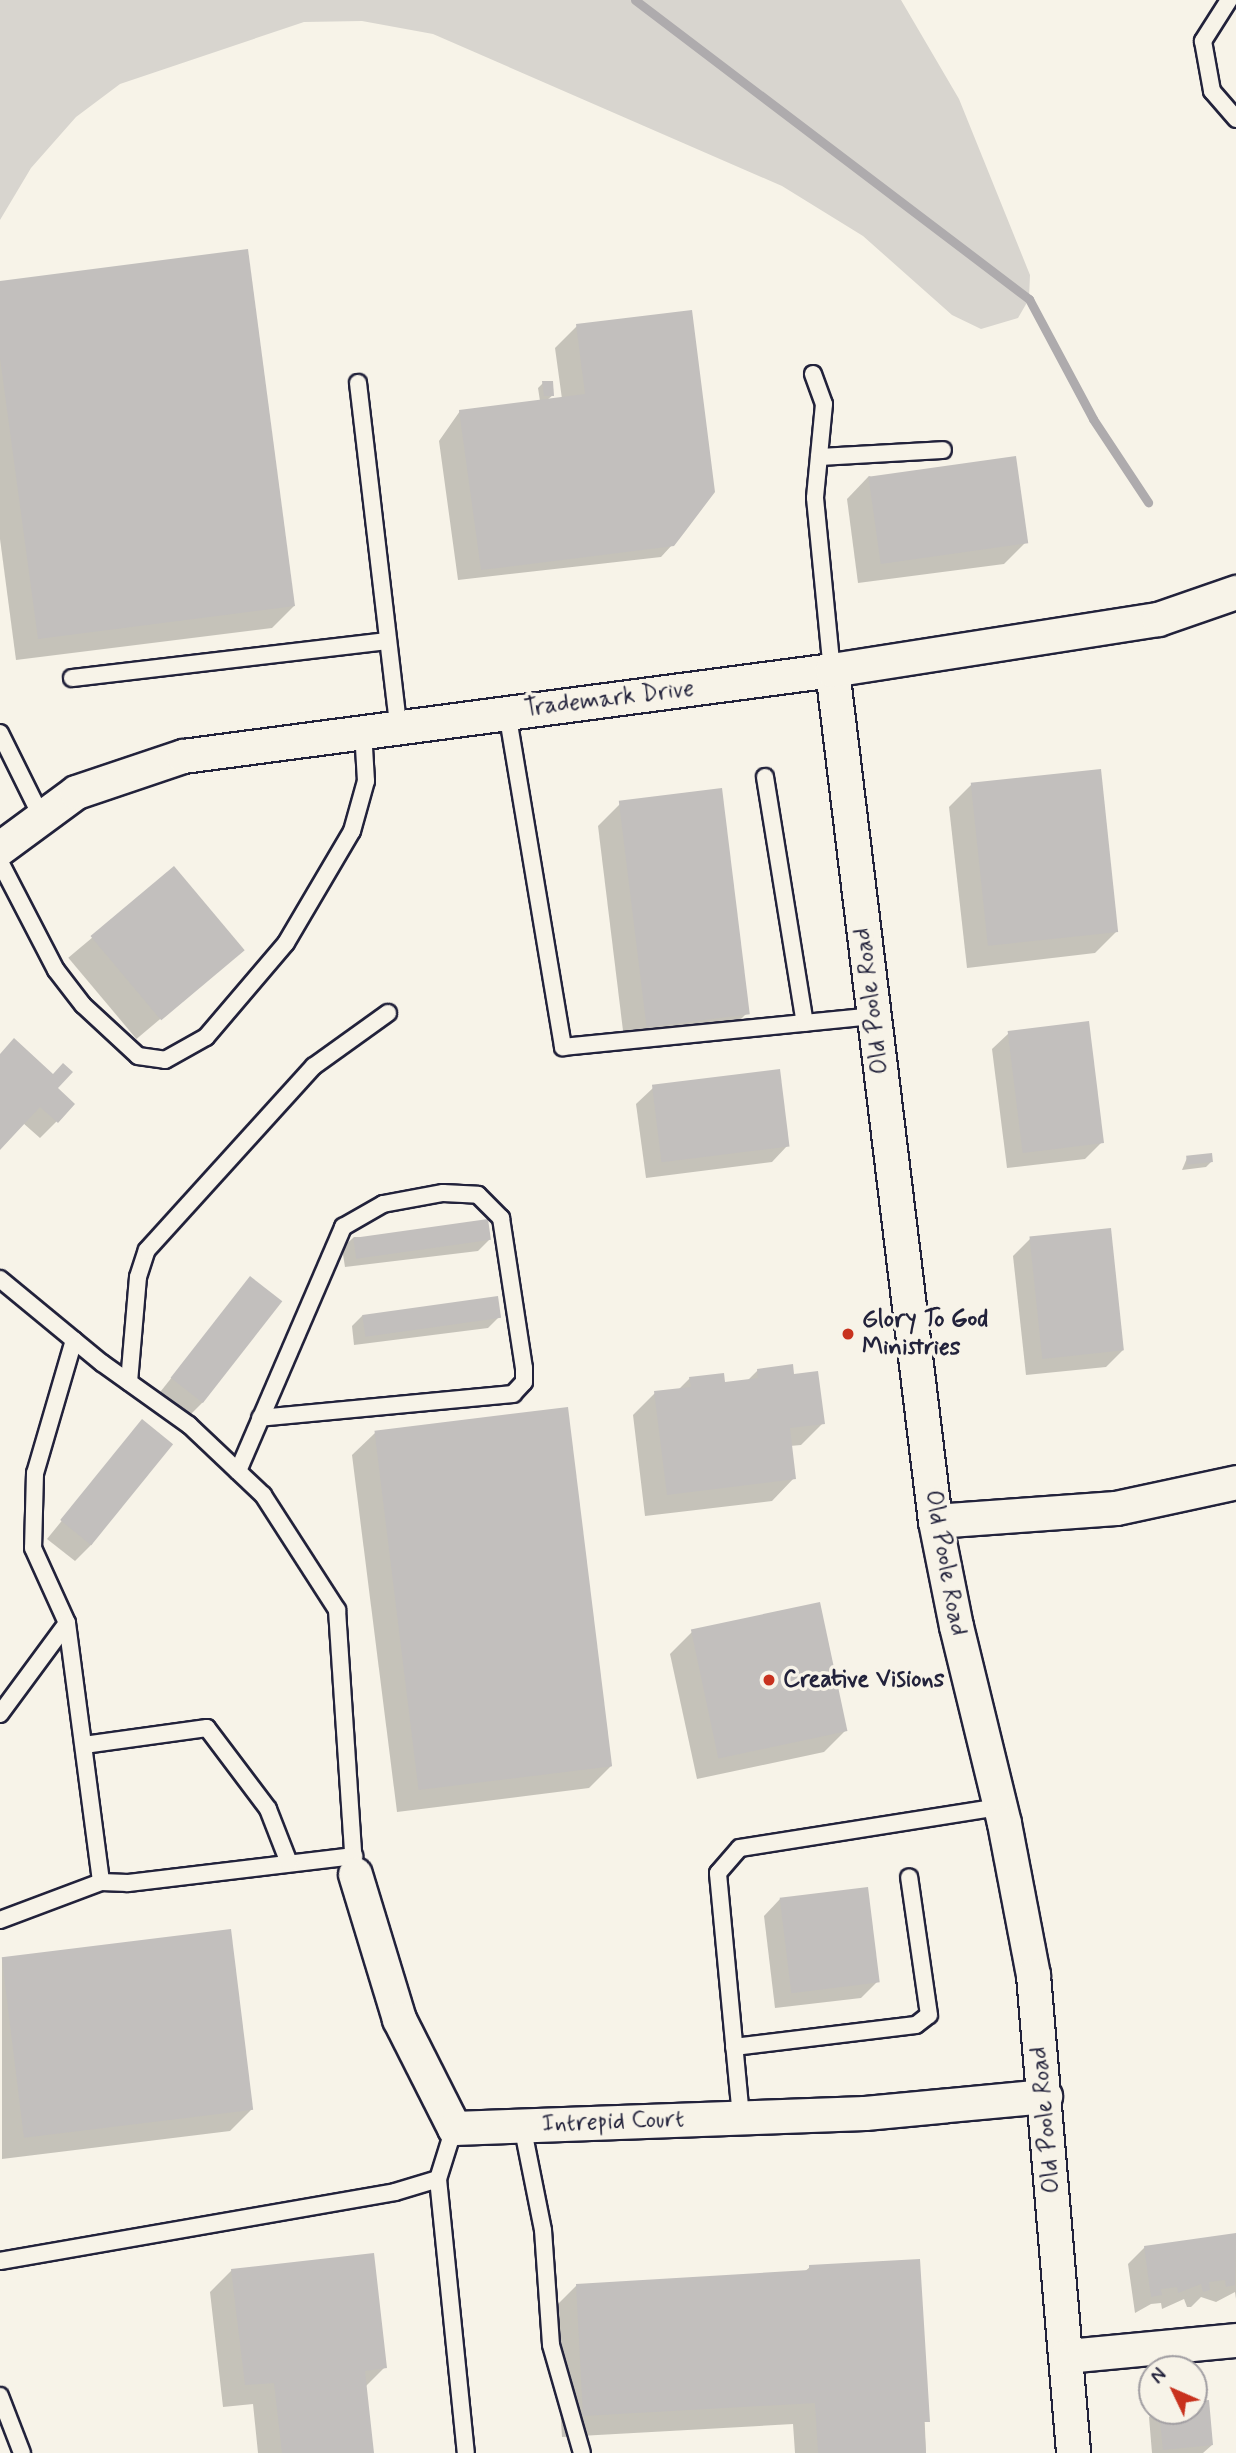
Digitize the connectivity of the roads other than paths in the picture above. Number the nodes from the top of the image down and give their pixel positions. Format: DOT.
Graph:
graph roads {
  1 [pos="1229,0"];
  2 [pos="1236,119"];
  3 [pos="813,374"];
  4 [pos="358,383"];
  5 [pos="943,450"];
  6 [pos="819,457"];
  7 [pos="1236,592"];
  8 [pos="388,641"];
  9 [pos="832,670"];
  10 [pos="72,678"];
  11 [pos="507,712"];
  12 [pos="398,726"];
  13 [pos="363,731"];
  14 [pos="0,733"];
  15 [pos="765,777"];
  16 [pos="42,818"];
  17 [pos="0,848"];
  18 [pos="0,862"];
  19 [pos="388,1013"];
  20 [pos="874,1016"];
  21 [pos="805,1023"];
  22 [pos="0,1279"];
  23 [pos="74,1340"];
  24 [pos="128,1382"];
  25 [pos="260,1418"];
  26 [pos="238,1471"];
  27 [pos="1236,1482"];
  28 [pos="935,1521"];
  29 [pos="67,1623"];
  30 [pos="0,1714"];
  31 [pos="84,1745"];
  32 [pos="1000,1807"];
  33 [pos="289,1863"];
  34 [pos="354,1865"];
  35 [pos="909,1877"];
  36 [pos="101,1882"];
  37 [pos="0,1920"];
  38 [pos="734,2047"];
  39 [pos="1045,2096"];
  40 [pos="741,2117"];
  41 [pos="522,2125"];
  42 [pos="454,2128"];
  43 [pos="438,2179"];
  44 [pos="0,2261"];
  45 [pos="1235,2346"];
  46 [pos="1066,2356"];
  47 [pos="0,2396"];
  48 [pos="22,2453"];
  49 [pos="466,2453"];
  50 [pos="582,2453"];
  51 [pos="1073,2453"];
  1 -- 2 [label="lane"];
  3 -- 6 [label="lane"];
  4 -- 8 [label="lane"];
  5 -- 6 [label="lane"];
  6 -- 9 [label="lane"];
  7 -- 9 [label="street, Trademark Drive"];
  8 -- 10 [label="lane"];
  8 -- 12 [label="lane"];
  9 -- 11 [label="street, Trademark Drive"];
  9 -- 20 [label="street, Old Poole Road"];
  11 -- 12 [label="street, Trademark Drive"];
  11 -- 21 [label="lane"];
  12 -- 13 [label="street, Trademark Drive"];
  13 -- 16 [label="street, Trademark Drive"];
  13 -- 18 [label="lane"];
  14 -- 16 [label="lane"];
  15 -- 21 [label="lane"];
  16 -- 17 [label="street, Trademark Drive"];
  19 -- 24 [label="lane"];
  20 -- 21 [label="lane"];
  20 -- 28 [label="street, Old Poole Road"];
  22 -- 23 [label="lane"];
  23 -- 24 [label="lane"];
  23 -- 29 [label="lane"];
  24 -- 26 [label="lane"];
  25 -- 25 [label="lane"];
  25 -- 26 [label="lane"];
  26 -- 34 [label="lane"];
  27 -- 28 [label="street"];
  28 -- 32 [label="street, Old Poole Road"];
  29 -- 30 [label="lane"];
  29 -- 31 [label="lane"];
  31 -- 33 [label="lane"];
  31 -- 36 [label="lane"];
  32 -- 38 [label="lane"];
  32 -- 39 [label="street, Old Poole Road"];
  33 -- 34 [label="lane"];
  33 -- 36 [label="lane"];
  34 -- 42 [label="street"];
  35 -- 38 [label="lane"];
  36 -- 37 [label="lane"];
  38 -- 40 [label="lane"];
  39 -- 40 [label="street, Intrepid Court"];
  39 -- 46 [label="street, Old Poole Road"];
  40 -- 41 [label="street, Intrepid Court"];
  41 -- 42 [label="street, Intrepid Court"];
  41 -- 50 [label="lane"];
  42 -- 43 [label="lane"];
  43 -- 44 [label="lane"];
  43 -- 49 [label="lane"];
  45 -- 46 [label="street"];
  46 -- 51 [label="street, Old Poole Road"];
  47 -- 48 [label="lane"];
}
